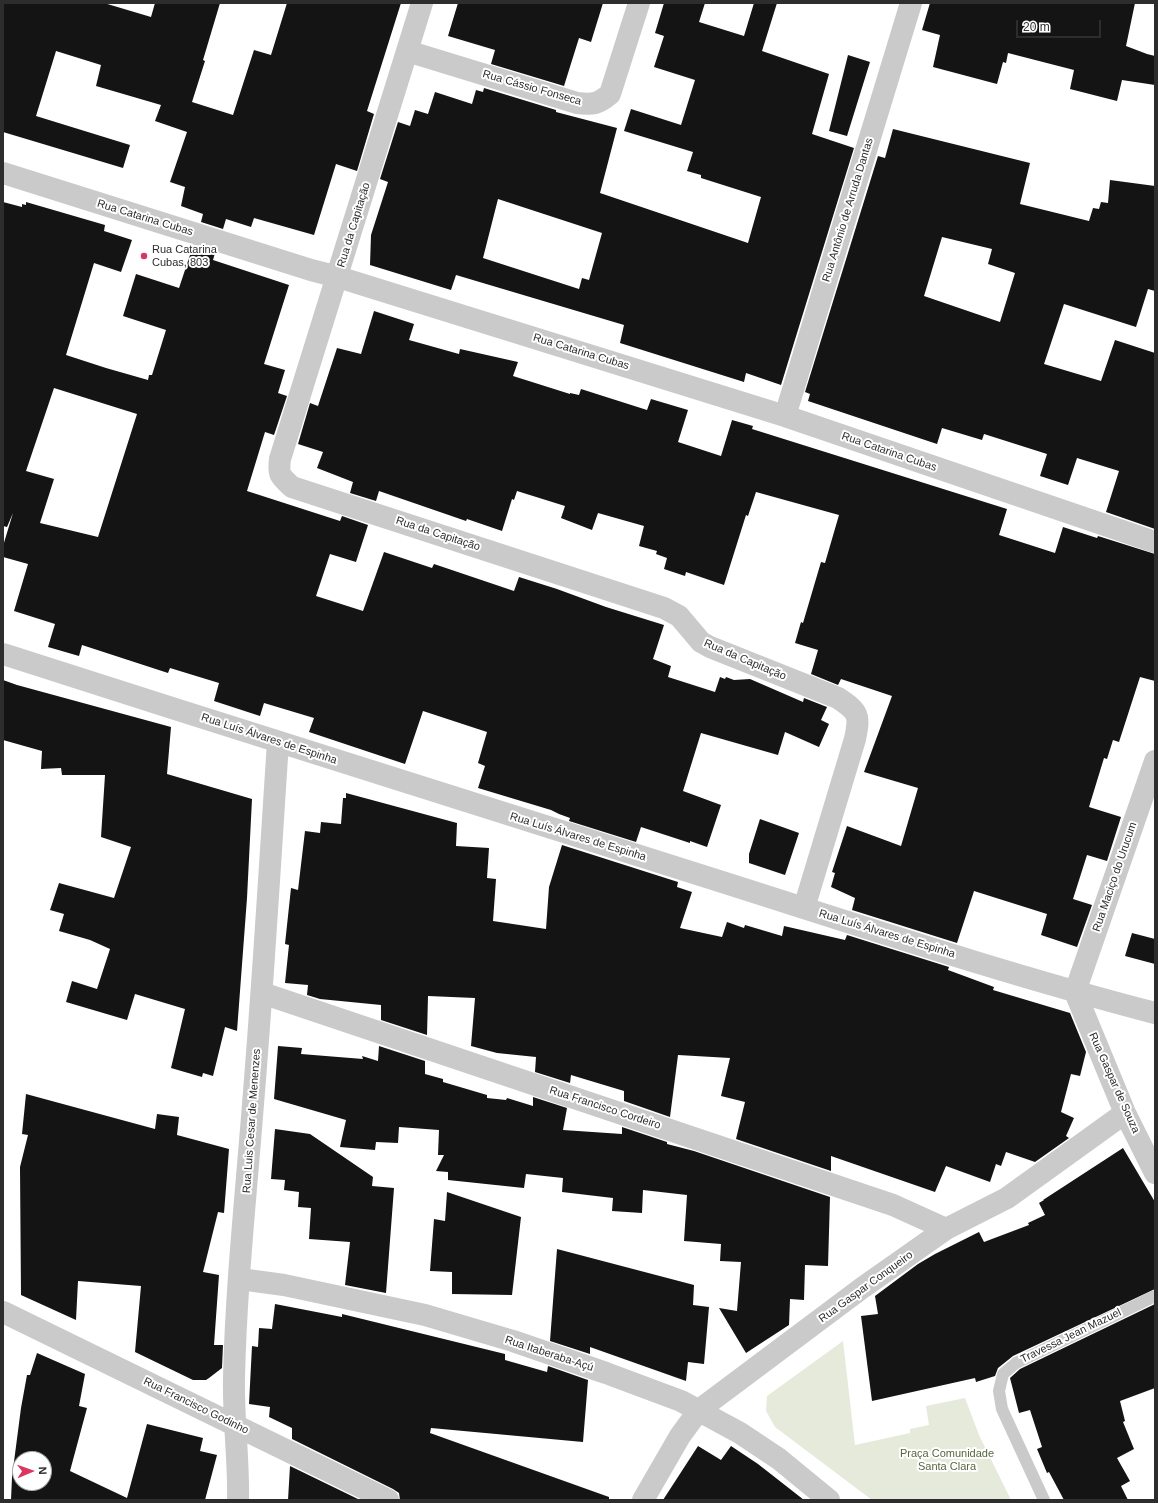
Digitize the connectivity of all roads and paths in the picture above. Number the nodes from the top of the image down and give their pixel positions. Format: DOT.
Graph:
graph roads {
  1 [pos="422,3"];
  2 [pos="639,3"];
  3 [pos="911,3"];
  4 [pos="407,51"];
  5 [pos="3,173"];
  6 [pos="338,276"];
  7 [pos="785,416"];
  8 [pos="1155,542"];
  9 [pos="3,654"];
  10 [pos="278,742"];
  11 [pos="1155,761"];
  12 [pos="804,908"];
  13 [pos="1075,992"];
  14 [pos="262,994"];
  15 [pos="1155,1013"];
  16 [pos="1125,1113"];
  17 [pos="1155,1172"];
  18 [pos="946,1229"];
  19 [pos="240,1279"];
  20 [pos="1155,1296"];
  21 [pos="3,1312"];
  22 [pos="699,1410"];
  23 [pos="235,1424"];
  24 [pos="238,1500"];
  25 [pos="388,1500"];
  26 [pos="643,1500"];
  27 [pos="829,1500"];
  28 [pos="1044,1500"];
  1 -- 4 [label="street, Rua da Capitação"];
  2 -- 4 [label="street, Rua Cássio Fonseca"];
  3 -- 7 [label="street, Rua Antônio de Arruda Dantas"];
  4 -- 6 [label="street, Rua da Capitação"];
  5 -- 6 [label="street, Rua Catarina Cubas"];
  6 -- 7 [label="street, Rua Catarina Cubas"];
  6 -- 12 [label="street, Rua da Capitação"];
  7 -- 8 [label="street, Rua Catarina Cubas"];
  9 -- 10 [label="street, Rua Luís Álvares de Espinha"];
  10 -- 12 [label="street, Rua Luís Álvares de Espinha"];
  10 -- 14 [label="street, Rua Luis Cesar de Menenzes"];
  11 -- 13 [label="street, Rua Maciço do Urucum"];
  12 -- 13 [label="street, Rua Luís Álvares de Espinha"];
  13 -- 15 [label="street, Rua Luís Álvares de Espinha"];
  13 -- 16 [label="street, Rua Gaspar de Souza"];
  14 -- 18 [label="street, Rua Francisco Cordeiro"];
  14 -- 19 [label="street, Rua Luis Cesar de Menenzes"];
  16 -- 17 [label="street, Rua Gaspar de Souza"];
  16 -- 18 [label="street, Rua Gaspar Conqueiro"];
  18 -- 22 [label="street, Rua Gaspar Conqueiro"];
  19 -- 22 [label="street, Rua Itaberaba-Açú"];
  19 -- 23 [label="street, Rua Luis Cesar de Menenzes"];
  20 -- 28 [label="lane, Travessa Jean Mazuel"];
  21 -- 23 [label="street, Rua Francisco Godinho"];
  22 -- 26 [label="street, Rua Gaspar Conqueiro"];
  22 -- 27 [label="street, Rua Itaberaba-Açú"];
  23 -- 24 [label="street, Rua Luis Cesar de Menenzes"];
  23 -- 25 [label="street, Rua Francisco Godinho"];
}
